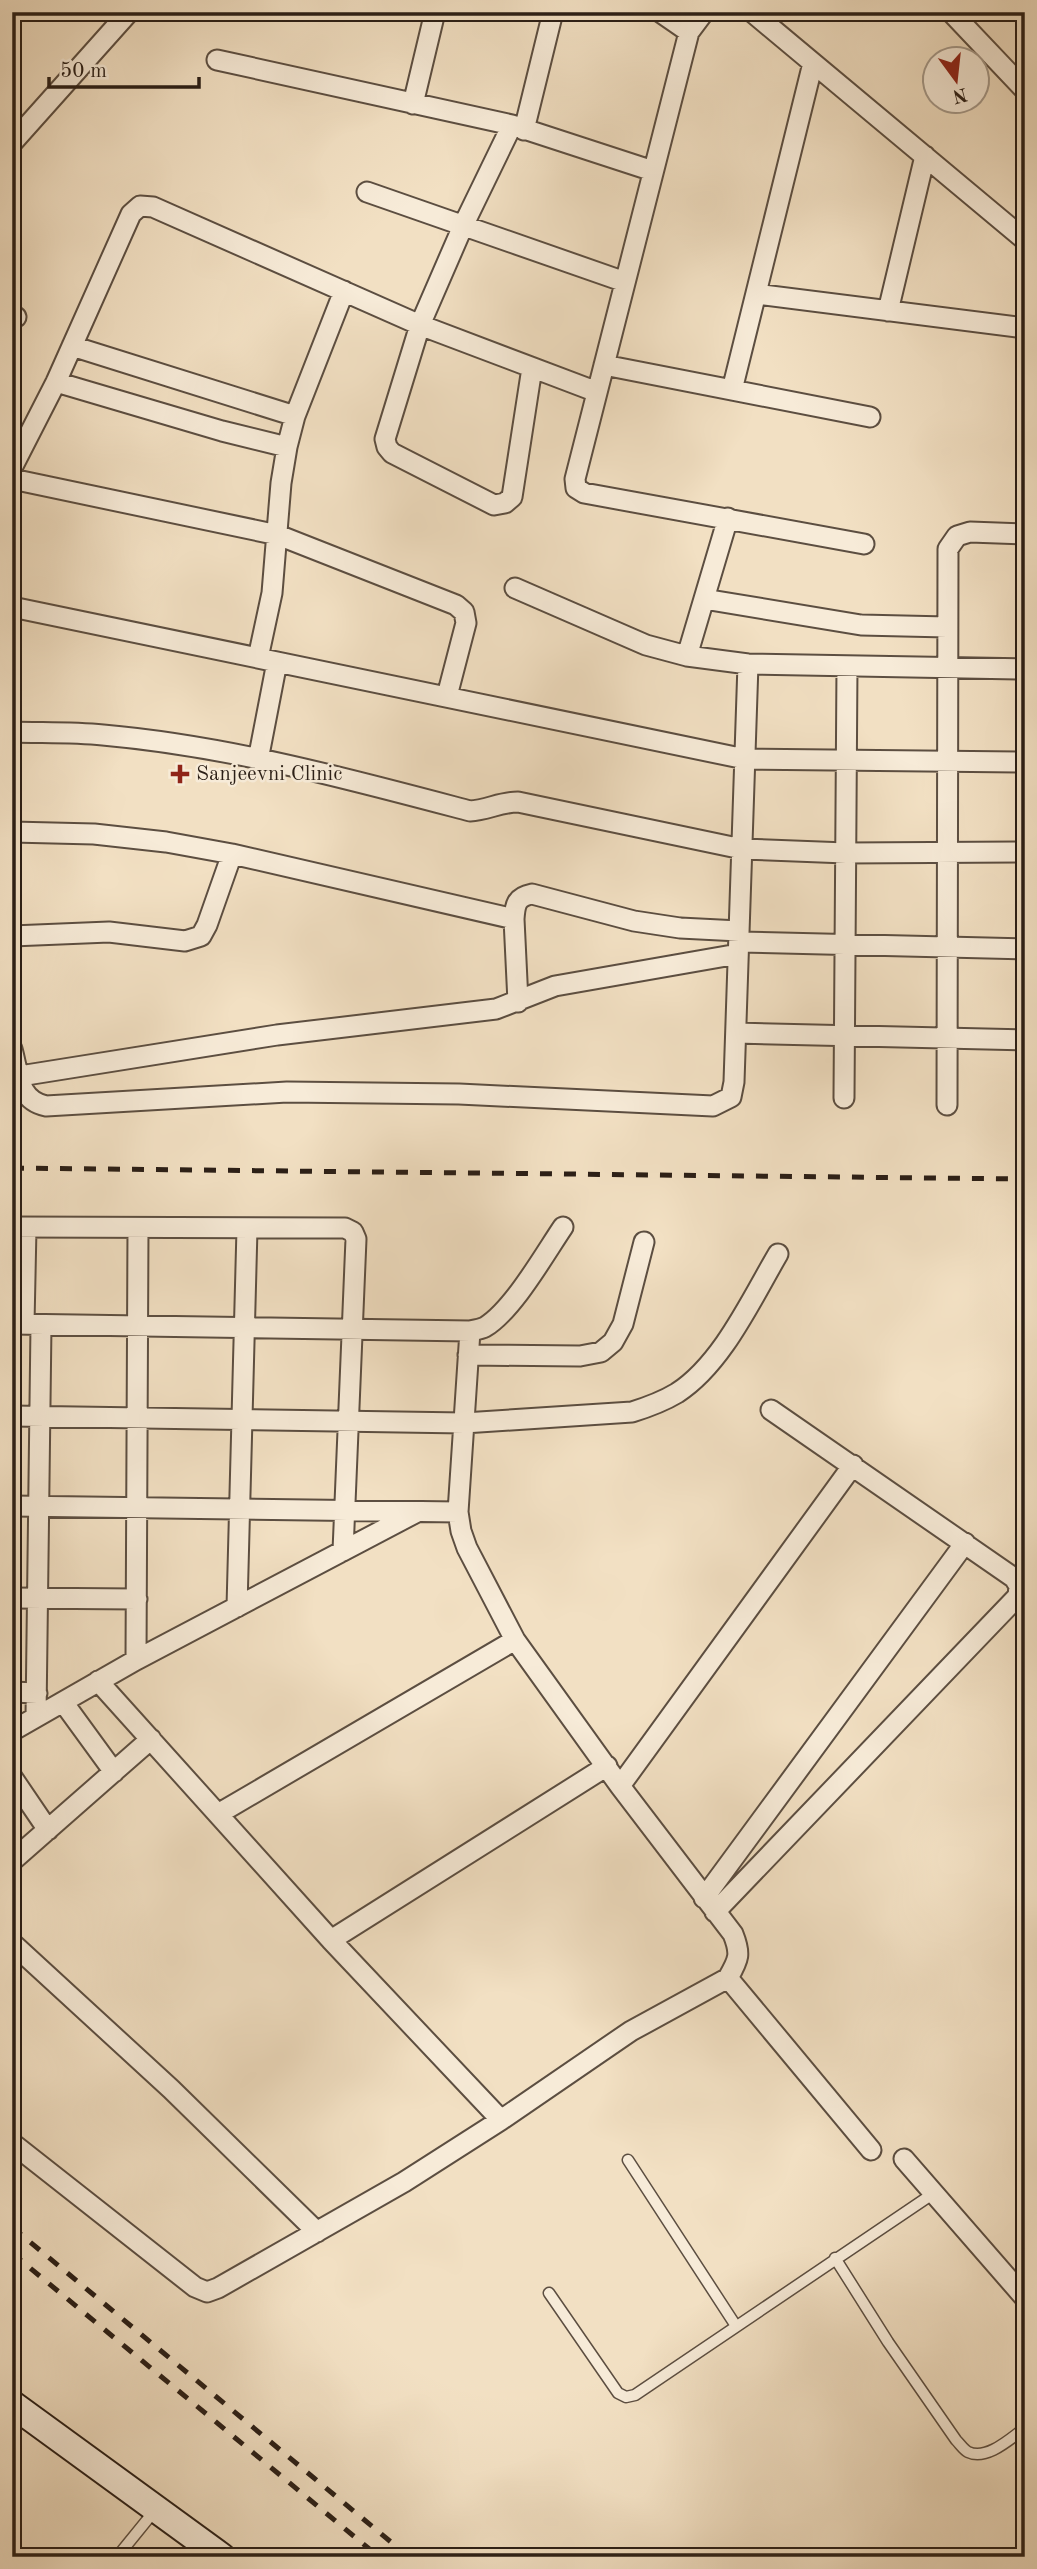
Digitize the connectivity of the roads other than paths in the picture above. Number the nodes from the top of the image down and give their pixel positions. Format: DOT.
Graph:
graph roads {
  1 [pos="130,12"];
  2 [pos="435,12"];
  3 [pos="553,12"];
  4 [pos="660,12"];
  5 [pos="704,12"];
  6 [pos="752,12"];
  7 [pos="951,12"];
  8 [pos="689,32"];
  9 [pos="217,60"];
  10 [pos="813,63"];
  11 [pos="1025,90"];
  12 [pos="413,104"];
  13 [pos="518,128"];
  14 [pos="12,143"];
  15 [pos="925,156"];
  16 [pos="653,171"];
  17 [pos="367,192"];
  18 [pos="463,226"];
  19 [pos="1025,240"];
  20 [pos="625,282"];
  21 [pos="344,291"];
  22 [pos="756,294"];
  23 [pos="888,311"];
  24 [pos="420,325"];
  25 [pos="1025,328"];
  26 [pos="72,346"];
  27 [pos="604,365"];
  28 [pos="532,368"];
  29 [pos="56,382"];
  30 [pos="732,390"];
  31 [pos="597,393"];
  32 [pos="295,416"];
  33 [pos="870,417"];
  34 [pos="287,447"];
  35 [pos="12,468"];
  36 [pos="12,479"];
  37 [pos="728,517"];
  38 [pos="1025,534"];
  39 [pos="278,535"];
  40 [pos="864,544"];
  41 [pos="515,588"];
  42 [pos="704,599"];
  43 [pos="12,607"];
  44 [pos="947,627"];
  45 [pos="687,656"];
  46 [pos="267,660"];
  47 [pos="748,664"];
  48 [pos="847,666"];
  49 [pos="949,668"];
  50 [pos="1025,669"];
  51 [pos="447,696"];
  52 [pos="12,732"];
  53 [pos="745,758"];
  54 [pos="258,760"];
  55 [pos="846,760"];
  56 [pos="948,761"];
  57 [pos="1025,762"];
  58 [pos="12,832"];
  59 [pos="742,849"];
  60 [pos="948,852"];
  61 [pos="1025,852"];
  62 [pos="846,853"];
  63 [pos="232,854"];
  64 [pos="514,919"];
  65 [pos="12,936"];
  66 [pos="738,942"];
  67 [pos="845,944"];
  68 [pos="948,947"];
  69 [pos="1025,948"];
  70 [pos="518,1002"];
  71 [pos="736,1033"];
  72 [pos="845,1036"];
  73 [pos="947,1038"];
  74 [pos="1025,1040"];
  75 [pos="12,1049"];
  76 [pos="20,1076"];
  77 [pos="845,1098"];
  78 [pos="947,1105"];
  79 [pos="563,1227"];
  80 [pos="19,1228"];
  81 [pos="138,1228"];
  82 [pos="247,1228"];
  83 [pos="644,1242"];
  84 [pos="778,1254"];
  85 [pos="26,1324"];
  86 [pos="139,1326"];
  87 [pos="245,1328"];
  88 [pos="351,1329"];
  89 [pos="470,1331"];
  90 [pos="468,1355"];
  91 [pos="771,1410"];
  92 [pos="12,1416"];
  93 [pos="40,1416"];
  94 [pos="138,1418"];
  95 [pos="242,1420"];
  96 [pos="348,1421"];
  97 [pos="464,1423"];
  98 [pos="853,1465"];
  99 [pos="12,1506"];
  100 [pos="39,1507"];
  101 [pos="137,1508"];
  102 [pos="240,1510"];
  103 [pos="344,1511"];
  104 [pos="417,1512"];
  105 [pos="458,1513"];
  106 [pos="965,1544"];
  107 [pos="343,1551"];
  108 [pos="12,1598"];
  109 [pos="38,1598"];
  110 [pos="137,1599"];
  111 [pos="237,1607"];
  112 [pos="515,1640"];
  113 [pos="136,1660"];
  114 [pos="98,1681"];
  115 [pos="12,1692"];
  116 [pos="37,1693"];
  117 [pos="63,1702"];
  118 [pos="36,1716"];
  119 [pos="12,1731"];
  120 [pos="151,1740"];
  121 [pos="607,1766"];
  122 [pos="114,1772"];
  123 [pos="12,1777"];
  124 [pos="620,1786"];
  125 [pos="218,1814"];
  126 [pos="48,1830"];
  127 [pos="12,1861"];
  128 [pos="710,1905"];
  129 [pos="331,1940"];
  130 [pos="12,1943"];
  131 [pos="728,1978"];
  132 [pos="501,2120"];
  133 [pos="12,2143"];
  134 [pos="871,2150"];
  135 [pos="904,2159"];
  136 [pos="628,2160"];
  137 [pos="934,2193"];
  138 [pos="317,2232"];
  139 [pos="835,2259"];
  140 [pos="549,2293"];
  141 [pos="1025,2298"];
  142 [pos="736,2326"];
  143 [pos="12,2404"];
  144 [pos="1025,2428"];
  145 [pos="156,2508"];
  146 [pos="117,2557"];
  147 [pos="222,2557"];
  1 -- 14 [label="street"];
  2 -- 12 [label="street"];
  3 -- 13 [label="street"];
  4 -- 8 [label="street"];
  5 -- 8 [label="street"];
  6 -- 10 [label="street"];
  7 -- 11 [label="street"];
  8 -- 16 [label="street"];
  9 -- 12 [label="street"];
  10 -- 15 [label="street"];
  10 -- 22 [label="street"];
  12 -- 13 [label="street"];
  13 -- 16 [label="street"];
  13 -- 18 [label="street"];
  15 -- 19 [label="street"];
  15 -- 23 [label="street"];
  16 -- 20 [label="street"];
  17 -- 18 [label="street"];
  18 -- 20 [label="street"];
  18 -- 24 [label="street"];
  20 -- 27 [label="street"];
  21 -- 24 [label="street"];
  21 -- 26 [label="street"];
  21 -- 32 [label="street"];
  22 -- 23 [label="street"];
  22 -- 30 [label="street"];
  23 -- 25 [label="street"];
  24 -- 28 [label="street"];
  24 -- 28 [label="street"];
  26 -- 29 [label="street"];
  26 -- 32 [label="street"];
  27 -- 30 [label="street"];
  27 -- 31 [label="street"];
  28 -- 31 [label="street"];
  29 -- 34 [label="street"];
  29 -- 35 [label="street"];
  30 -- 33 [label="street"];
  31 -- 37 [label="street"];
  32 -- 34 [label="street"];
  34 -- 39 [label="street"];
  36 -- 39 [label="street"];
  37 -- 40 [label="street"];
  37 -- 42 [label="street"];
  38 -- 44 [label="street"];
  39 -- 46 [label="street"];
  39 -- 51 [label="street"];
  41 -- 45 [label="street"];
  42 -- 44 [label="street"];
  42 -- 45 [label="street"];
  43 -- 46 [label="street"];
  44 -- 49 [label="street"];
  45 -- 47 [label="street"];
  46 -- 51 [label="street"];
  46 -- 54 [label="street"];
  47 -- 48 [label="street"];
  47 -- 53 [label="street"];
  48 -- 49 [label="street"];
  48 -- 55 [label="street"];
  49 -- 50 [label="street"];
  49 -- 56 [label="street"];
  51 -- 53 [label="street"];
  52 -- 54 [label="street"];
  53 -- 55 [label="street"];
  53 -- 59 [label="street"];
  54 -- 59 [label="street"];
  55 -- 56 [label="street"];
  55 -- 62 [label="street"];
  56 -- 57 [label="street"];
  56 -- 60 [label="street"];
  58 -- 63 [label="street"];
  59 -- 62 [label="street"];
  59 -- 66 [label="street"];
  60 -- 61 [label="street"];
  60 -- 62 [label="street"];
  60 -- 68 [label="street"];
  62 -- 67 [label="street"];
  63 -- 64 [label="street"];
  63 -- 65 [label="street"];
  64 -- 66 [label="street"];
  64 -- 70 [label="street"];
  66 -- 67 [label="street"];
  66 -- 70 [label="street"];
  66 -- 71 [label="street"];
  67 -- 68 [label="street"];
  67 -- 72 [label="street"];
  68 -- 69 [label="street"];
  68 -- 73 [label="street"];
  70 -- 76 [label="street"];
  71 -- 72 [label="street"];
  71 -- 76 [label="street"];
  72 -- 73 [label="street"];
  72 -- 77 [label="street"];
  73 -- 74 [label="street"];
  73 -- 78 [label="street"];
  75 -- 76 [label="street"];
  79 -- 89 [label="street"];
  80 -- 81 [label="street"];
  80 -- 85 [label="street"];
  81 -- 82 [label="street"];
  81 -- 86 [label="street"];
  82 -- 87 [label="street"];
  82 -- 88 [label="street"];
  83 -- 90 [label="street"];
  84 -- 97 [label="street"];
  85 -- 86 [label="street"];
  85 -- 93 [label="street"];
  86 -- 87 [label="street"];
  86 -- 94 [label="street"];
  87 -- 88 [label="street"];
  87 -- 95 [label="street"];
  88 -- 89 [label="street"];
  88 -- 96 [label="street"];
  89 -- 90 [label="street"];
  90 -- 97 [label="street"];
  91 -- 98 [label="street"];
  92 -- 93 [label="street"];
  93 -- 94 [label="street"];
  93 -- 100 [label="street"];
  94 -- 95 [label="street"];
  94 -- 101 [label="street"];
  95 -- 96 [label="street"];
  95 -- 102 [label="street"];
  96 -- 97 [label="street"];
  96 -- 103 [label="street"];
  97 -- 105 [label="street"];
  98 -- 106 [label="street"];
  98 -- 124 [label="street"];
  99 -- 100 [label="street"];
  100 -- 101 [label="street"];
  100 -- 109 [label="street"];
  101 -- 102 [label="street"];
  101 -- 110 [label="street"];
  102 -- 103 [label="street"];
  102 -- 111 [label="street"];
  103 -- 104 [label="street"];
  103 -- 107 [label="street"];
  104 -- 105 [label="street"];
  104 -- 107 [label="street"];
  105 -- 112 [label="street"];
  106 -- 128 [label="street"];
  106 -- 128 [label="street"];
  107 -- 111 [label="street"];
  108 -- 109 [label="street"];
  109 -- 110 [label="street"];
  109 -- 116 [label="street"];
  110 -- 113 [label="street"];
  111 -- 113 [label="street"];
  112 -- 121 [label="street"];
  112 -- 125 [label="street"];
  113 -- 114 [label="street"];
  114 -- 117 [label="street"];
  114 -- 120 [label="street"];
  115 -- 116 [label="street"];
  116 -- 118 [label="street"];
  117 -- 118 [label="street"];
  117 -- 122 [label="street"];
  118 -- 119 [label="street"];
  120 -- 122 [label="street"];
  120 -- 125 [label="street"];
  121 -- 124 [label="street"];
  121 -- 129 [label="street"];
  122 -- 126 [label="street"];
  123 -- 126 [label="street"];
  124 -- 128 [label="street"];
  125 -- 129 [label="street"];
  126 -- 127 [label="street"];
  128 -- 131 [label="street"];
  129 -- 132 [label="street"];
  130 -- 138 [label="street"];
  131 -- 132 [label="street"];
  131 -- 134 [label="street"];
  132 -- 138 [label="street"];
  133 -- 138 [label="street"];
  135 -- 137 [label="street"];
  136 -- 142 [label="lane"];
  137 -- 139 [label="lane"];
  137 -- 141 [label="street"];
  139 -- 142 [label="lane"];
  139 -- 144 [label="lane"];
  140 -- 142 [label="lane"];
  143 -- 145 [label="street"];
  145 -- 146 [label="lane"];
  145 -- 147 [label="street"];
}
